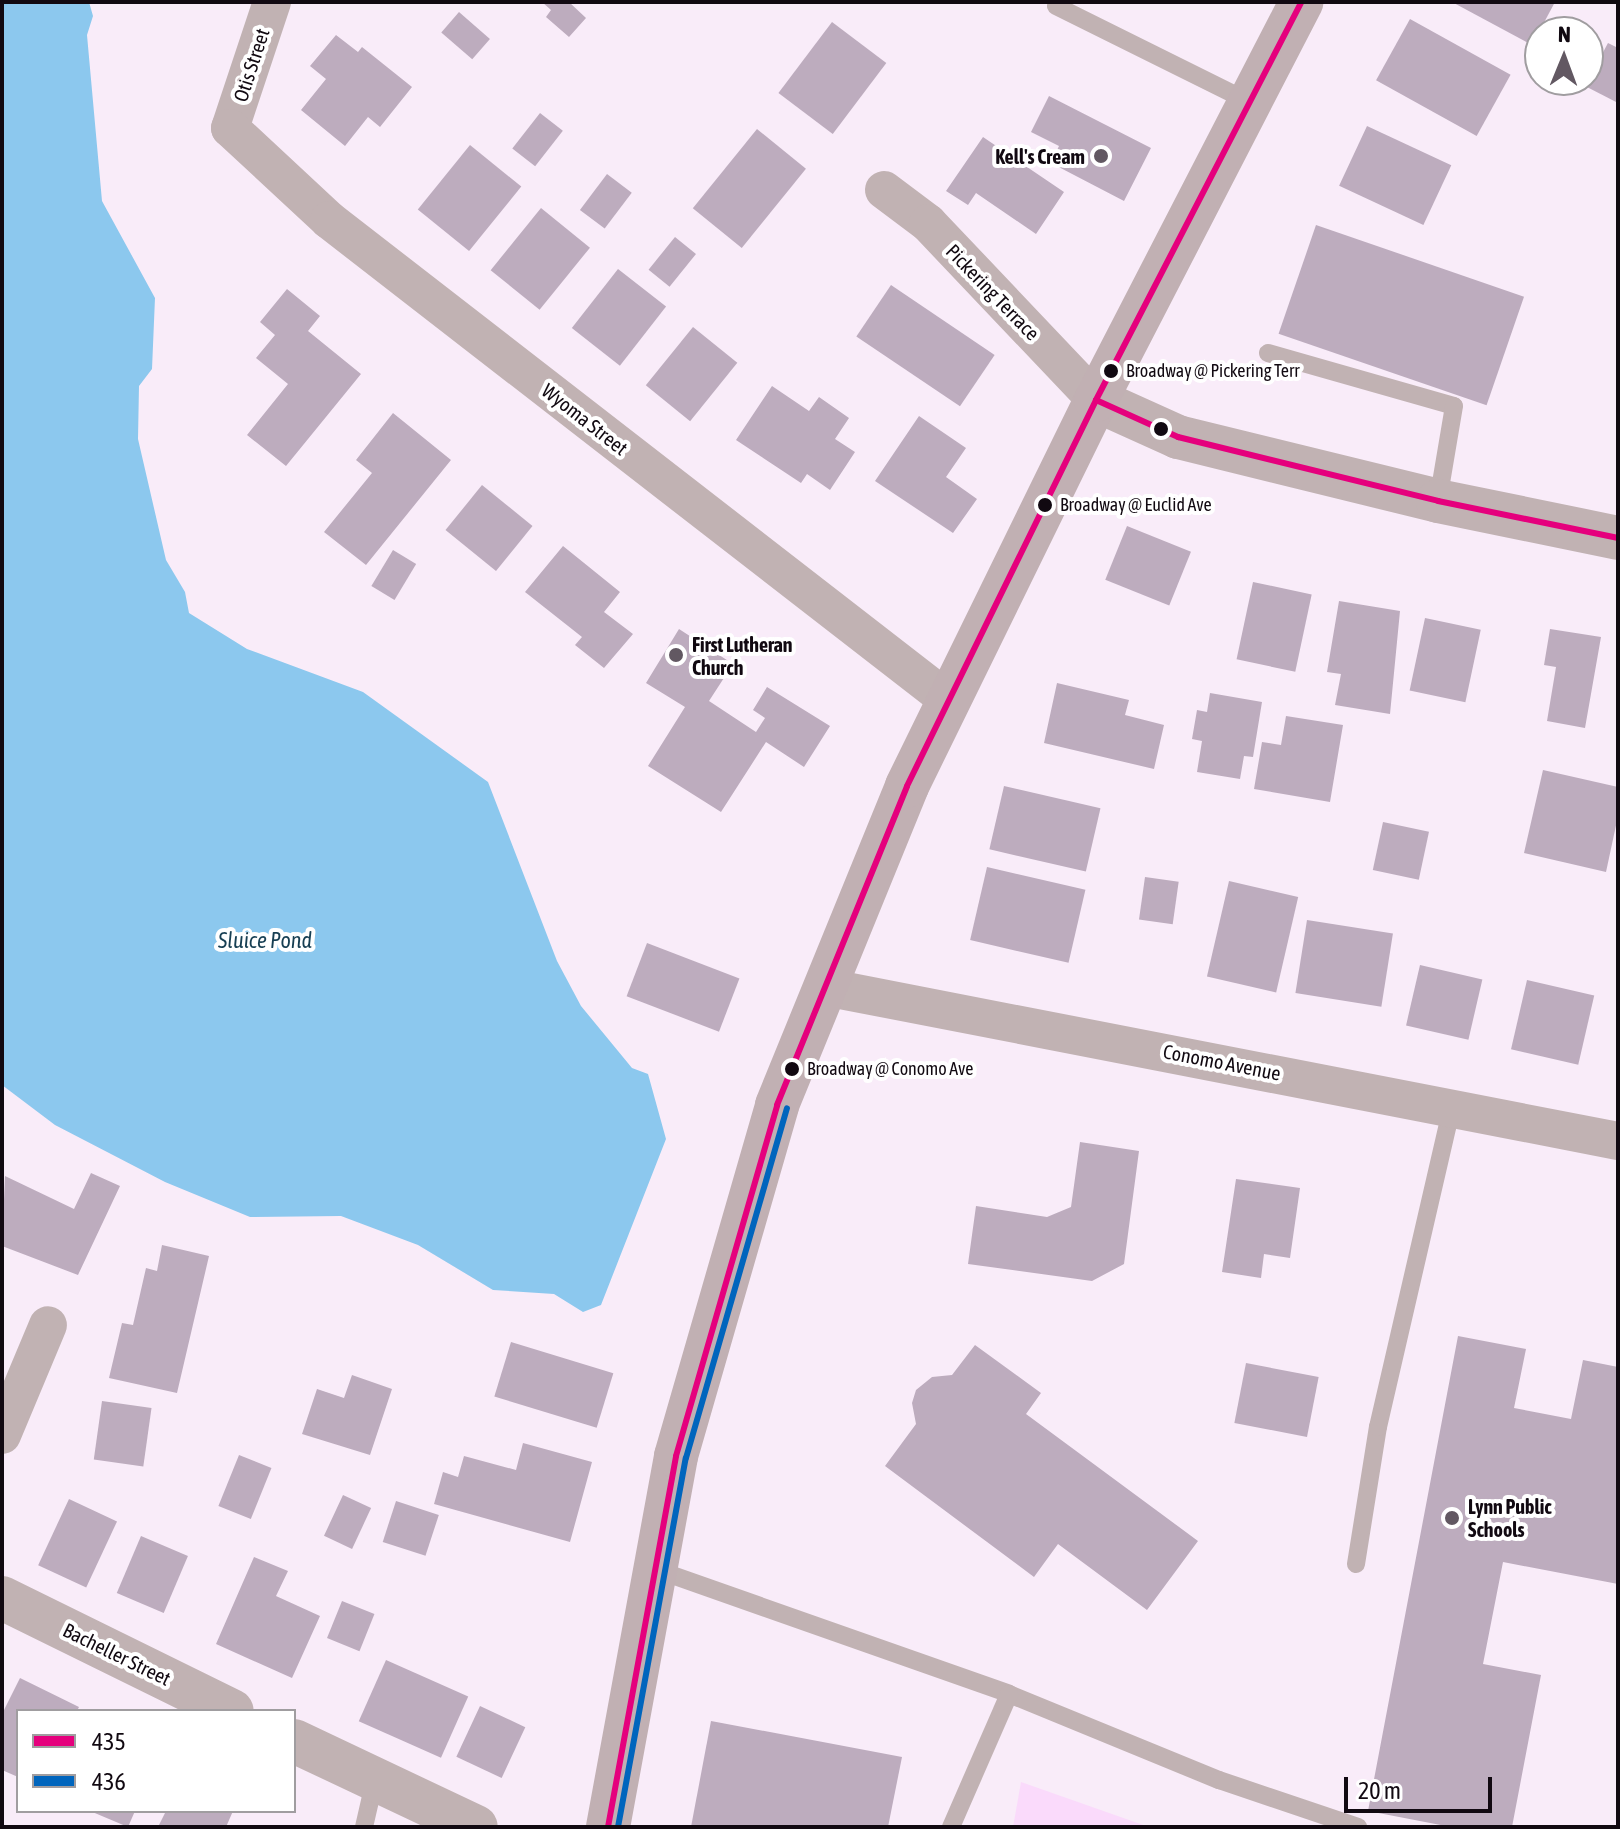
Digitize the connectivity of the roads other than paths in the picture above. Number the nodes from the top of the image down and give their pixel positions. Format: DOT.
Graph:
graph roads {
  1 [pos="272,2"];
  2 [pos="1301,2"];
  3 [pos="1056,6"];
  4 [pos="1249,102"];
  5 [pos="230,128"];
  6 [pos="884,190"];
  7 [pos="1268,353"];
  8 [pos="1096,400"];
  9 [pos="1438,501"];
  10 [pos="1618,538"];
  11 [pos="948,700"];
  12 [pos="825,987"];
  13 [pos="1452,1107"];
  14 [pos="1618,1141"];
  15 [pos="48,1325"];
  16 [pos="2,1435"];
  17 [pos="1356,1564"];
  18 [pos="655,1569"];
  19 [pos="2,1598"];
  20 [pos="1009,1694"];
  21 [pos="228,1709"];
  22 [pos="296,1742"];
  23 [pos="375,1779"];
  24 [pos="364,1827"];
  25 [pos="476,1827"];
  26 [pos="608,1827"];
  27 [pos="951,1827"];
  28 [pos="1358,1827"];
  1 -- 5 [label="street, Otis Street"];
  2 -- 4 [label="main road"];
  3 -- 4 [label="lane"];
  4 -- 8 [label="main road"];
  5 -- 11 [label="street, Wyoma Street"];
  6 -- 8 [label="street, Pickering Terrace"];
  7 -- 9 [label="lane"];
  8 -- 9 [label="street"];
  8 -- 11 [label="main road"];
  9 -- 10 [label="street"];
  11 -- 12 [label="main road"];
  12 -- 13 [label="street, Conomo Avenue"];
  12 -- 18 [label="main road"];
  13 -- 14 [label="street, Conomo Avenue"];
  13 -- 17 [label="lane"];
  15 -- 16 [label="street"];
  18 -- 20 [label="lane"];
  18 -- 26 [label="main road"];
  19 -- 21 [label="street, Bacheller Street"];
  20 -- 27 [label="lane"];
  20 -- 28 [label="lane"];
  22 -- 23 [label="street"];
  23 -- 24 [label="lane"];
  23 -- 25 [label="street"];
}
